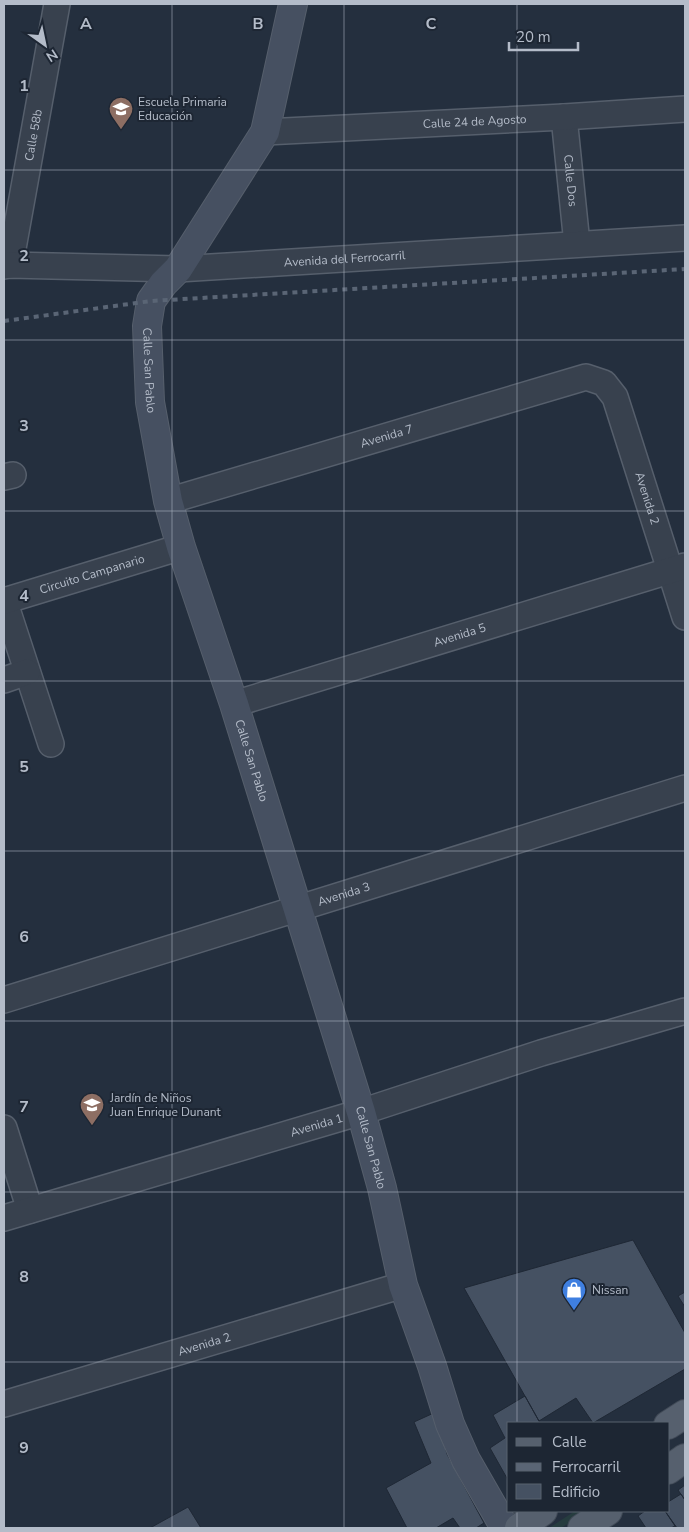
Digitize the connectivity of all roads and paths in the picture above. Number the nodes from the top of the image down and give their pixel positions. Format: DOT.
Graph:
graph roads {
  1 [pos="57,4"];
  2 [pos="293,4"];
  3 [pos="685,109"];
  4 [pos="564,117"];
  5 [pos="265,132"];
  6 [pos="685,238"];
  7 [pos="577,244"];
  8 [pos="7,266"];
  9 [pos="178,269"];
  10 [pos="604,383"];
  11 [pos="168,501"];
  12 [pos="181,547"];
  13 [pos="678,568"];
  14 [pos="4,600"];
  15 [pos="685,617"];
  16 [pos="27,672"];
  17 [pos="4,680"];
  18 [pos="234,704"];
  19 [pos="51,744"];
  20 [pos="685,788"];
  21 [pos="298,909"];
  22 [pos="4,1000"];
  23 [pos="685,1011"];
  24 [pos="361,1112"];
  25 [pos="4,1128"];
  26 [pos="30,1210"];
  27 [pos="4,1218"];
  28 [pos="403,1285"];
  29 [pos="4,1404"];
  30 [pos="685,1414"];
  31 [pos="669,1424"];
  32 [pos="685,1458"];
  33 [pos="669,1469"];
  34 [pos="542,1512"];
  35 [pos="606,1512"];
  36 [pos="505,1528"];
  37 [pos="518,1528"];
  38 [pos="582,1528"];
  1 -- 8 [label="street, Calle 58b"];
  2 -- 5 [label="street, Calle San Pablo"];
  3 -- 4 [label="street, Calle 24 de Agosto"];
  4 -- 5 [label="street, Calle 24 de Agosto"];
  4 -- 7 [label="street, Calle Dos"];
  5 -- 9 [label="street, Calle San Pablo"];
  6 -- 7 [label="street, Avenida del Ferrocarril"];
  7 -- 9 [label="street, Avenida del Ferrocarril"];
  8 -- 9 [label="street, Avenida del Ferrocarril"];
  9 -- 11 [label="street, Calle San Pablo"];
  10 -- 11 [label="street, Avenida 7"];
  10 -- 13 [label="street, Avenida 2"];
  11 -- 12 [label="street, Calle San Pablo"];
  12 -- 14 [label="street, Circuito Campanario"];
  12 -- 18 [label="street, Calle San Pablo"];
  13 -- 15 [label="street, Avenida 2"];
  13 -- 18 [label="street, Avenida 5"];
  14 -- 16 [label="street, Circuito Campanario"];
  16 -- 17 [label="street"];
  16 -- 19 [label="street, Circuito Campanario"];
  18 -- 21 [label="street, Calle San Pablo"];
  20 -- 21 [label="street, Avenida 3"];
  21 -- 22 [label="street, Avenida 3"];
  21 -- 24 [label="street, Calle San Pablo"];
  23 -- 24 [label="street, Avenida 1"];
  24 -- 26 [label="street, Avenida 1"];
  24 -- 28 [label="street, Calle San Pablo"];
  25 -- 26 [label="street"];
  26 -- 27 [label="street, Avenida 1"];
  28 -- 29 [label="street, Avenida 2"];
  28 -- 36 [label="street, Calle San Pablo"];
  30 -- 31 [label="main road"];
  32 -- 33 [label="main road"];
  34 -- 37 [label="main road"];
  35 -- 38 [label="main road"];
}
